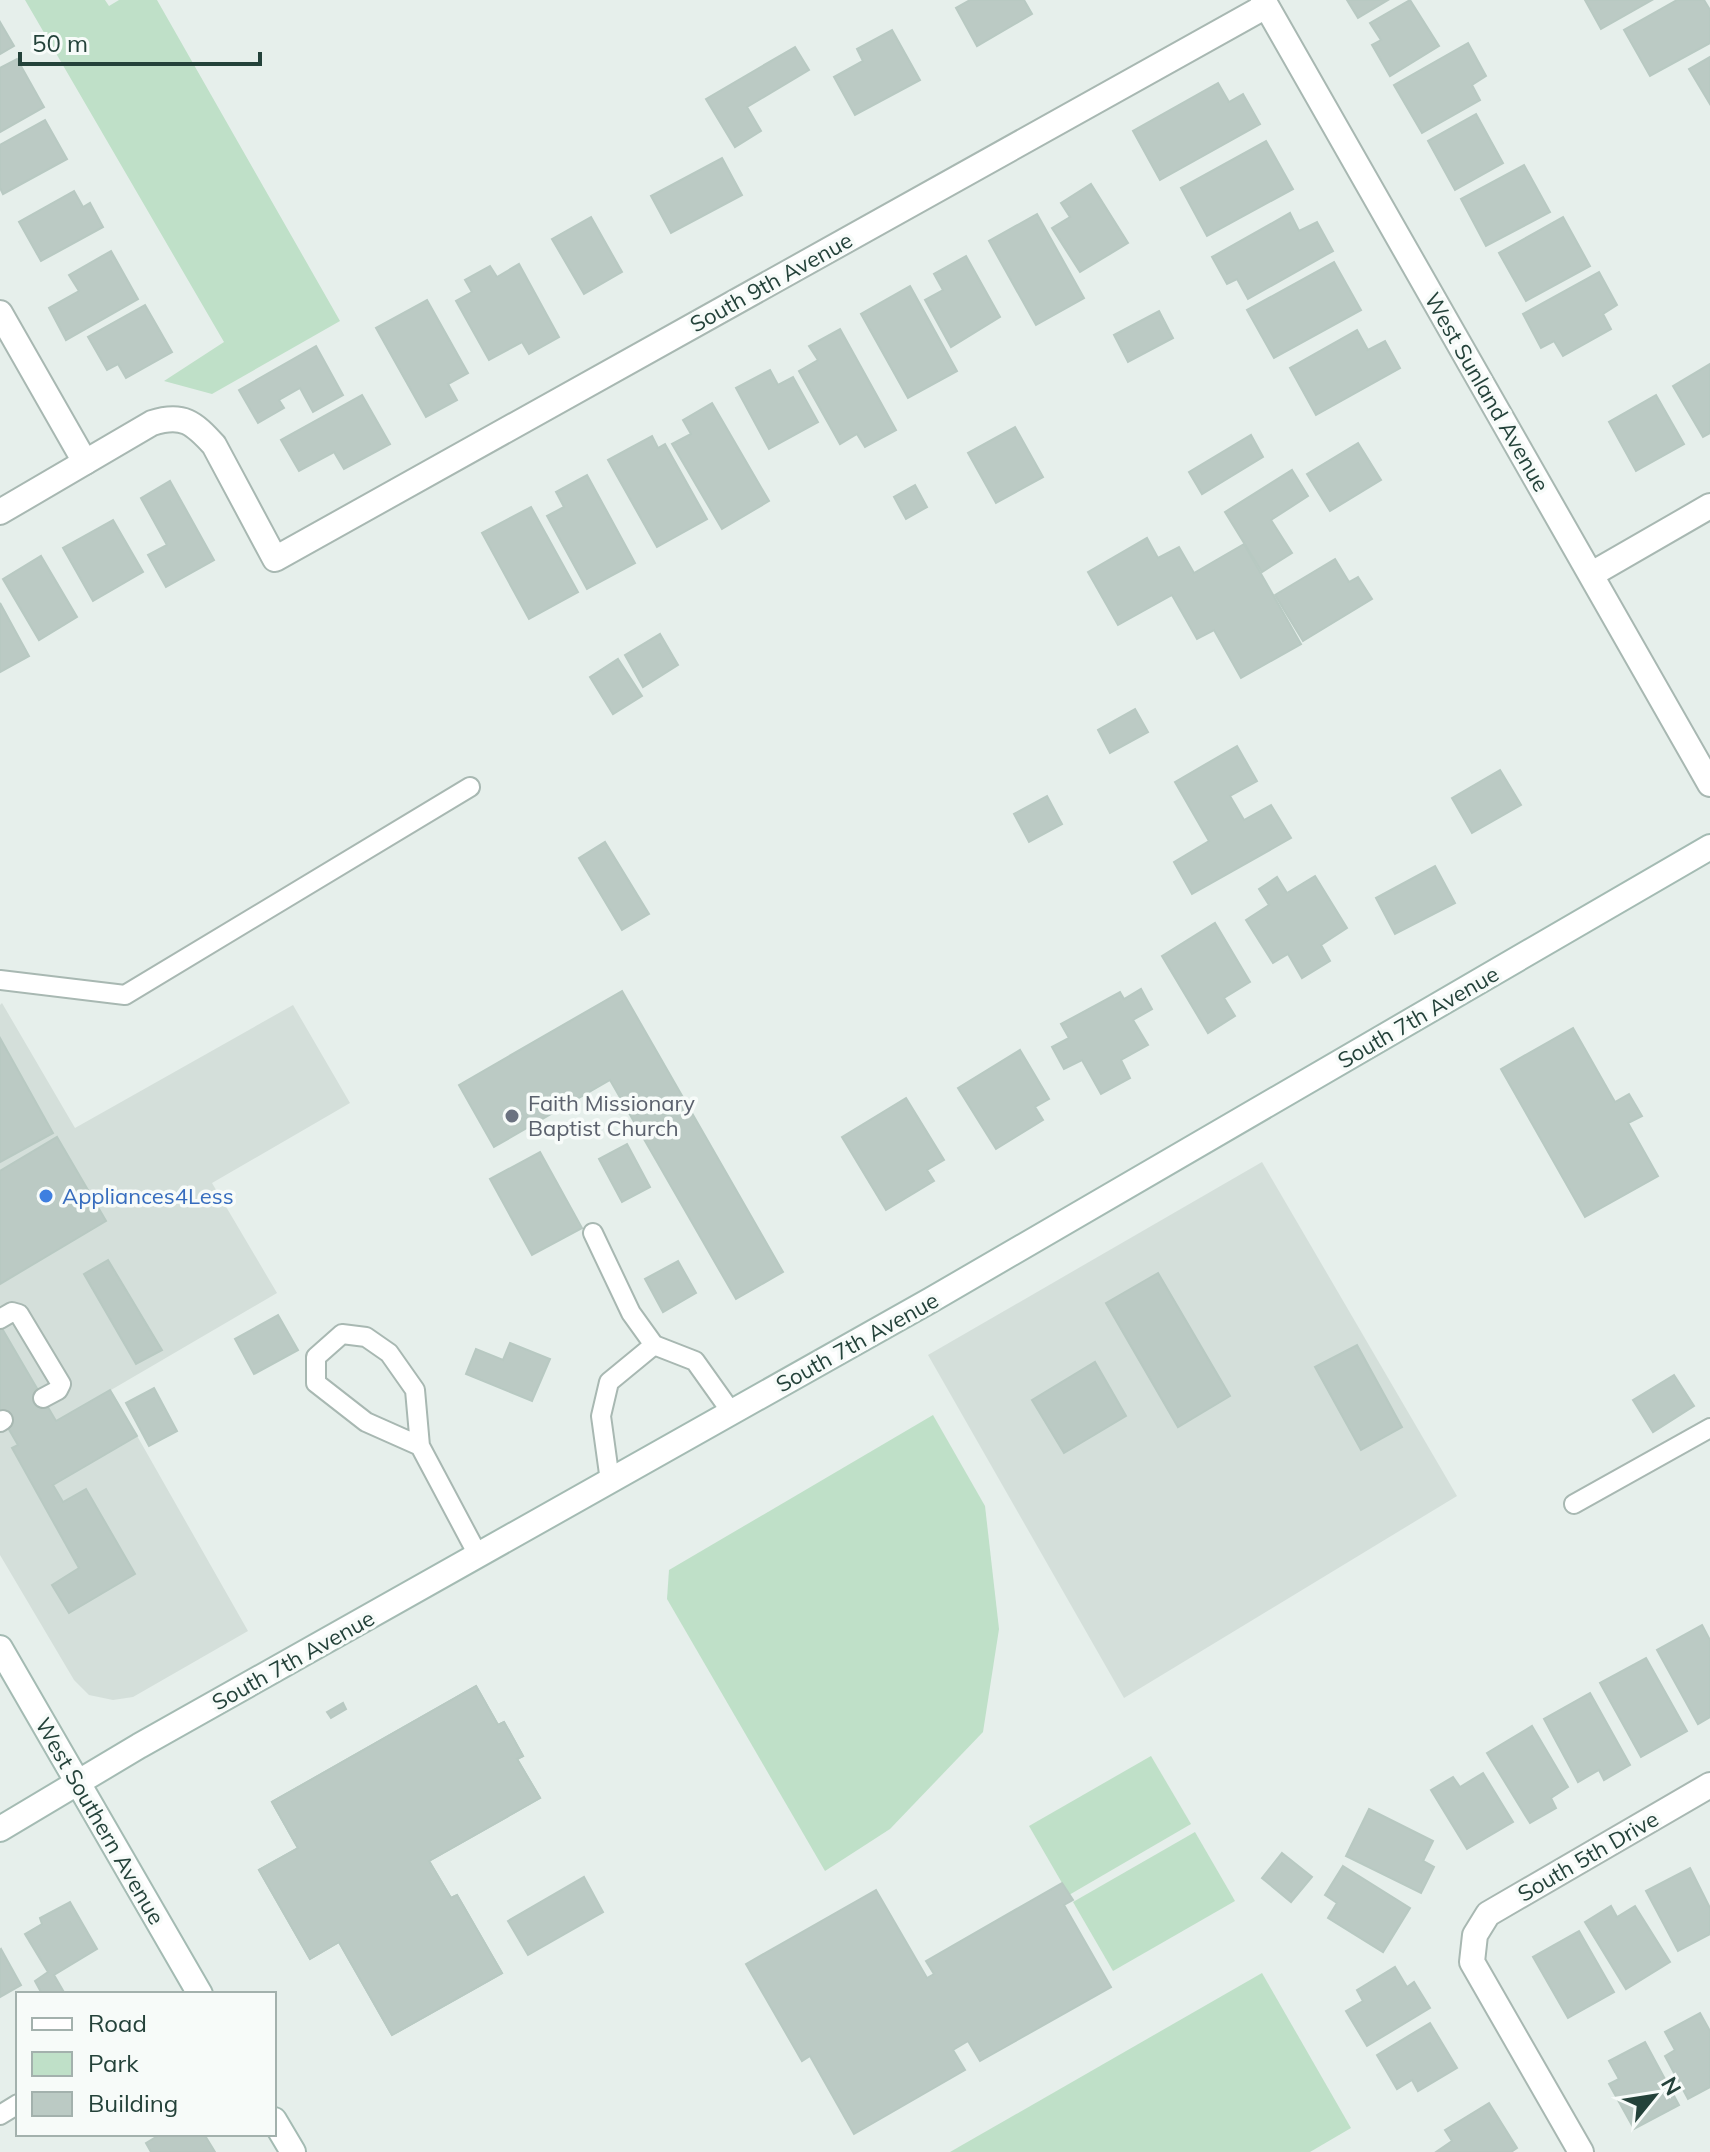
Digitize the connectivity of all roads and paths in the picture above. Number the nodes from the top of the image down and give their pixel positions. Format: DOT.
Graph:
graph roads {
  1 [pos="1264,3"];
  2 [pos="0,313"];
  3 [pos="85,462"];
  4 [pos="1710,506"];
  5 [pos="0,512"];
  6 [pos="1592,574"];
  7 [pos="1710,784"];
  8 [pos="470,787"];
  9 [pos="1710,847"];
  10 [pos="0,980"];
  11 [pos="593,1233"];
  12 [pos="0,1319"];
  13 [pos="654,1345"];
  14 [pos="43,1398"];
  15 [pos="732,1413"];
  16 [pos="1710,1428"];
  17 [pos="420,1446"];
  18 [pos="610,1481"];
  19 [pos="1574,1504"];
  20 [pos="478,1555"];
  21 [pos="0,1648"];
  22 [pos="78,1782"];
  23 [pos="1710,1785"];
  24 [pos="0,1829"];
  25 [pos="199,1992"];
  26 [pos="276,2123"];
  27 [pos="293,2152"];
  28 [pos="1581,2152"];
  1 -- 3 [label="street, South 9th Avenue"];
  1 -- 6 [label="street, West Sunland Avenue"];
  2 -- 3 [label="street"];
  3 -- 5 [label="street"];
  4 -- 6 [label="street"];
  6 -- 7 [label="street, West Sunland Avenue"];
  8 -- 10 [label="lane"];
  9 -- 15 [label="street, South 7th Avenue"];
  11 -- 13 [label="lane"];
  12 -- 14 [label="lane"];
  13 -- 15 [label="lane"];
  13 -- 18 [label="lane"];
  15 -- 18 [label="street, South 7th Avenue"];
  16 -- 19 [label="lane"];
  17 -- 17 [label="lane"];
  17 -- 20 [label="lane"];
  18 -- 20 [label="street, South 7th Avenue"];
  20 -- 22 [label="street, South 7th Avenue"];
  21 -- 22 [label="street, West Southern Avenue"];
  22 -- 24 [label="street, South 7th Avenue"];
  22 -- 25 [label="street, West Southern Avenue"];
  23 -- 28 [label="street, South 5th Drive"];
  26 -- 27 [label="street"];
}
